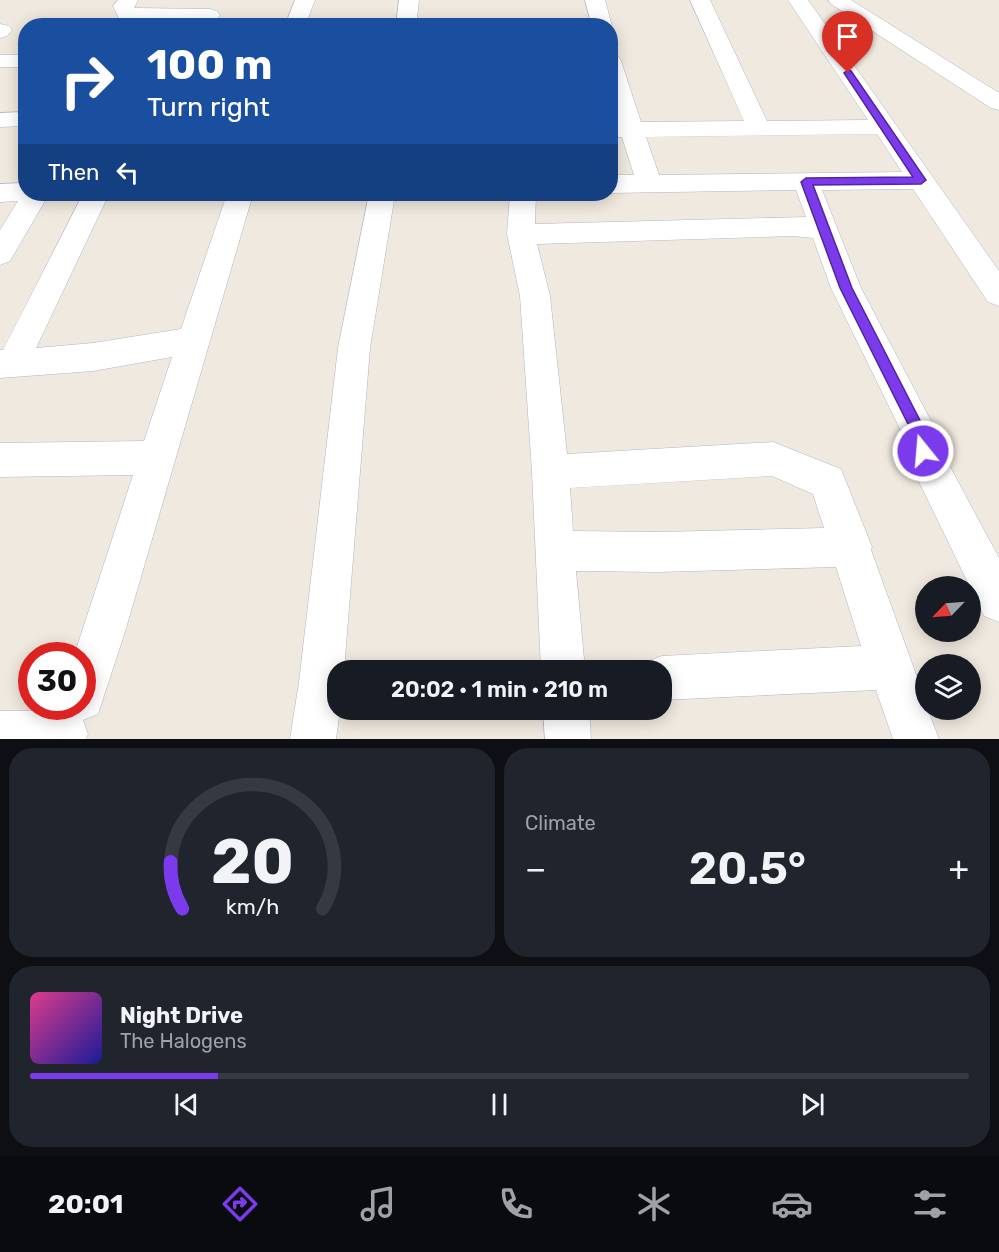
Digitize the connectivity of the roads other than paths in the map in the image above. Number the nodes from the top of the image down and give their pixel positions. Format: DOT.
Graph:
graph roads {
  1 [pos="128,0"];
  2 [pos="305,0"];
  3 [pos="410,0"];
  4 [pos="596,0"];
  5 [pos="700,0"];
  6 [pos="798,0"];
  7 [pos="838,0"];
  8 [pos="210,13"];
  9 [pos="298,18"];
  10 [pos="407,18"];
  11 [pos="600,18"];
  12 [pos="18,61"];
  13 [pos="0,62"];
  14 [pos="999,103"];
  15 [pos="618,106"];
  16 [pos="18,119"];
  17 [pos="0,120"];
  18 [pos="758,127"];
  19 [pos="885,127"];
  20 [pos="622,129"];
  21 [pos="921,180"];
  22 [pos="806,182"];
  23 [pos="649,183"];
  24 [pos="618,184"];
  25 [pos="18,192"];
  26 [pos="0,193"];
  27 [pos="32,201"];
  28 [pos="92,201"];
  29 [pos="238,201"];
  30 [pos="381,201"];
  31 [pos="523,201"];
  32 [pos="823,229"];
  33 [pos="521,234"];
  34 [pos="0,254"];
  35 [pos="996,287"];
  36 [pos="192,340"];
  37 [pos="6,364"];
  38 [pos="158,458"];
  39 [pos="0,460"];
  40 [pos="550,472"];
  41 [pos="852,547"];
  42 [pos="554,551"];
  43 [pos="999,602"];
  44 [pos="96,648"];
  45 [pos="331,660"];
  46 [pos="562,660"];
  47 [pos="890,667"];
  48 [pos="672,678"];
  49 [pos="327,689"];
  50 [pos="68,720"];
  51 [pos="567,720"];
  52 [pos="0,734"];
  53 [pos="313,739"];
  54 [pos="568,739"];
  55 [pos="916,739"];
  1 -- 8 [label="street"];
  2 -- 9 [label="street"];
  3 -- 10 [label="street"];
  4 -- 11 [label="street"];
  5 -- 18 [label="street"];
  6 -- 19 [label="street"];
  7 -- 14 [label="street"];
  12 -- 13 [label="street"];
  15 -- 20 [label="street"];
  16 -- 17 [label="street"];
  18 -- 19 [label="street"];
  18 -- 20 [label="street"];
  19 -- 21 [label="street"];
  20 -- 23 [label="street"];
  21 -- 22 [label="street"];
  21 -- 35 [label="street"];
  22 -- 23 [label="street"];
  22 -- 32 [label="street"];
  23 -- 24 [label="street"];
  25 -- 26 [label="street"];
  27 -- 34 [label="street"];
  28 -- 37 [label="street"];
  29 -- 36 [label="street"];
  30 -- 45 [label="street"];
  31 -- 33 [label="street"];
  32 -- 33 [label="street"];
  32 -- 43 [label="street"];
  33 -- 40 [label="street"];
  36 -- 37 [label="street"];
  36 -- 38 [label="street"];
  38 -- 39 [label="street"];
  38 -- 44 [label="street"];
  40 -- 41 [label="street"];
  40 -- 42 [label="street"];
  41 -- 42 [label="street"];
  41 -- 47 [label="street"];
  42 -- 46 [label="street"];
  47 -- 48 [label="street"];
  47 -- 55 [label="street"];
  49 -- 53 [label="street"];
  50 -- 52 [label="street"];
  51 -- 54 [label="street"];
}
